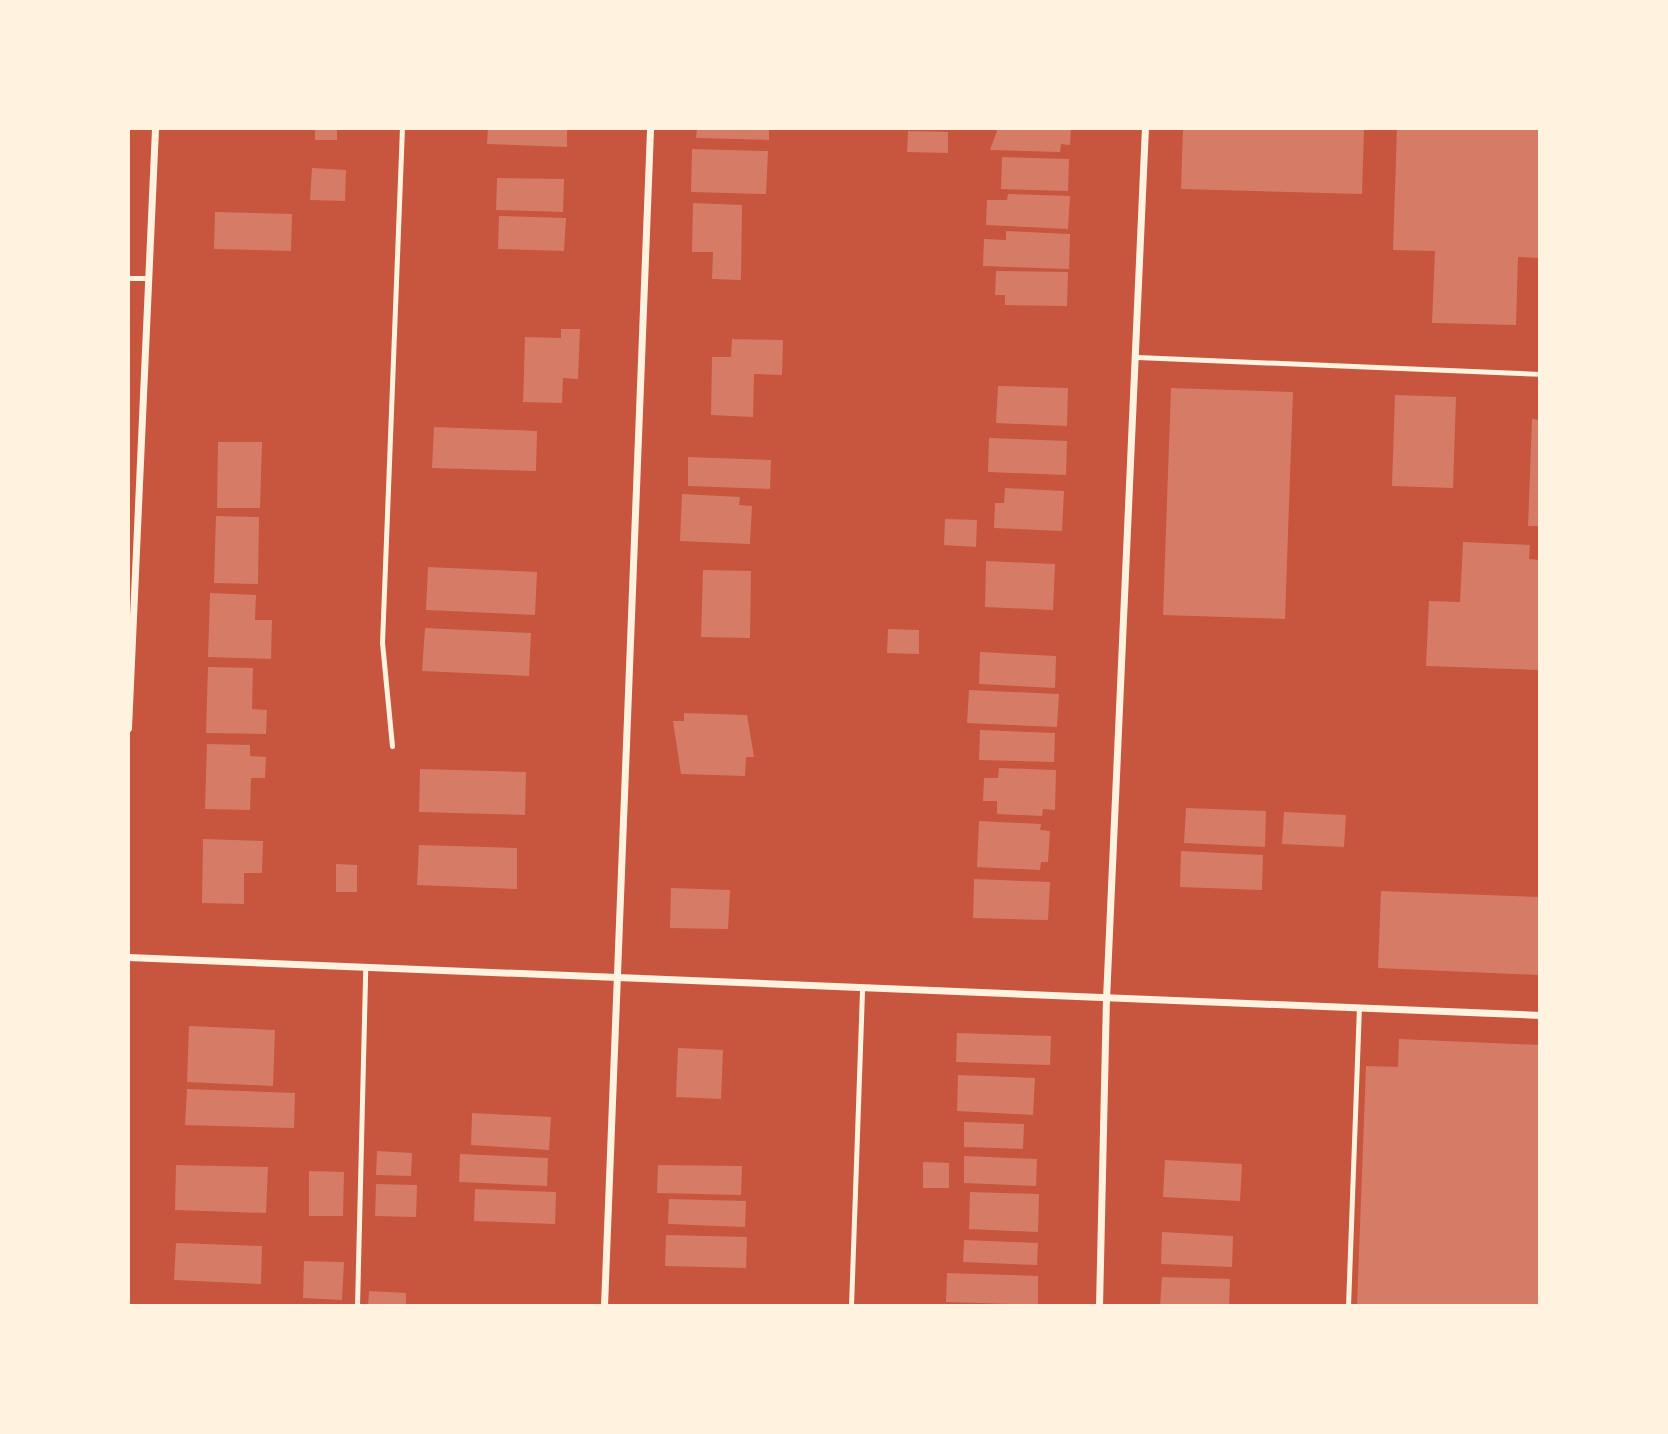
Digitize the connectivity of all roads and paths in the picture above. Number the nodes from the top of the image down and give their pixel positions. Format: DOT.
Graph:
graph roads {
  1 [pos="155,128"];
  2 [pos="402,128"];
  3 [pos="650,128"];
  4 [pos="1145,128"];
  5 [pos="128,278"];
  6 [pos="147,278"];
  7 [pos="1137,357"];
  8 [pos="1540,374"];
  9 [pos="128,728"];
  10 [pos="392,746"];
  11 [pos="128,957"];
  12 [pos="365,969"];
  13 [pos="616,981"];
  14 [pos="862,990"];
  15 [pos="1106,999"];
  16 [pos="1359,1009"];
  17 [pos="1540,1015"];
  18 [pos="357,1306"];
  19 [pos="604,1306"];
  20 [pos="851,1306"];
  21 [pos="1099,1306"];
  22 [pos="1348,1306"];
  1 -- 6 [label="street"];
  2 -- 10 [label="lane"];
  3 -- 13 [label="street"];
  4 -- 7 [label="street"];
  5 -- 6 [label="lane"];
  6 -- 9 [label="street"];
  7 -- 8 [label="lane"];
  7 -- 15 [label="street"];
  11 -- 12 [label="street"];
  12 -- 13 [label="street"];
  12 -- 18 [label="lane"];
  13 -- 14 [label="street"];
  13 -- 19 [label="street"];
  14 -- 15 [label="street"];
  14 -- 20 [label="lane"];
  15 -- 16 [label="street"];
  15 -- 21 [label="street"];
  16 -- 17 [label="street"];
  16 -- 22 [label="lane"];
}
